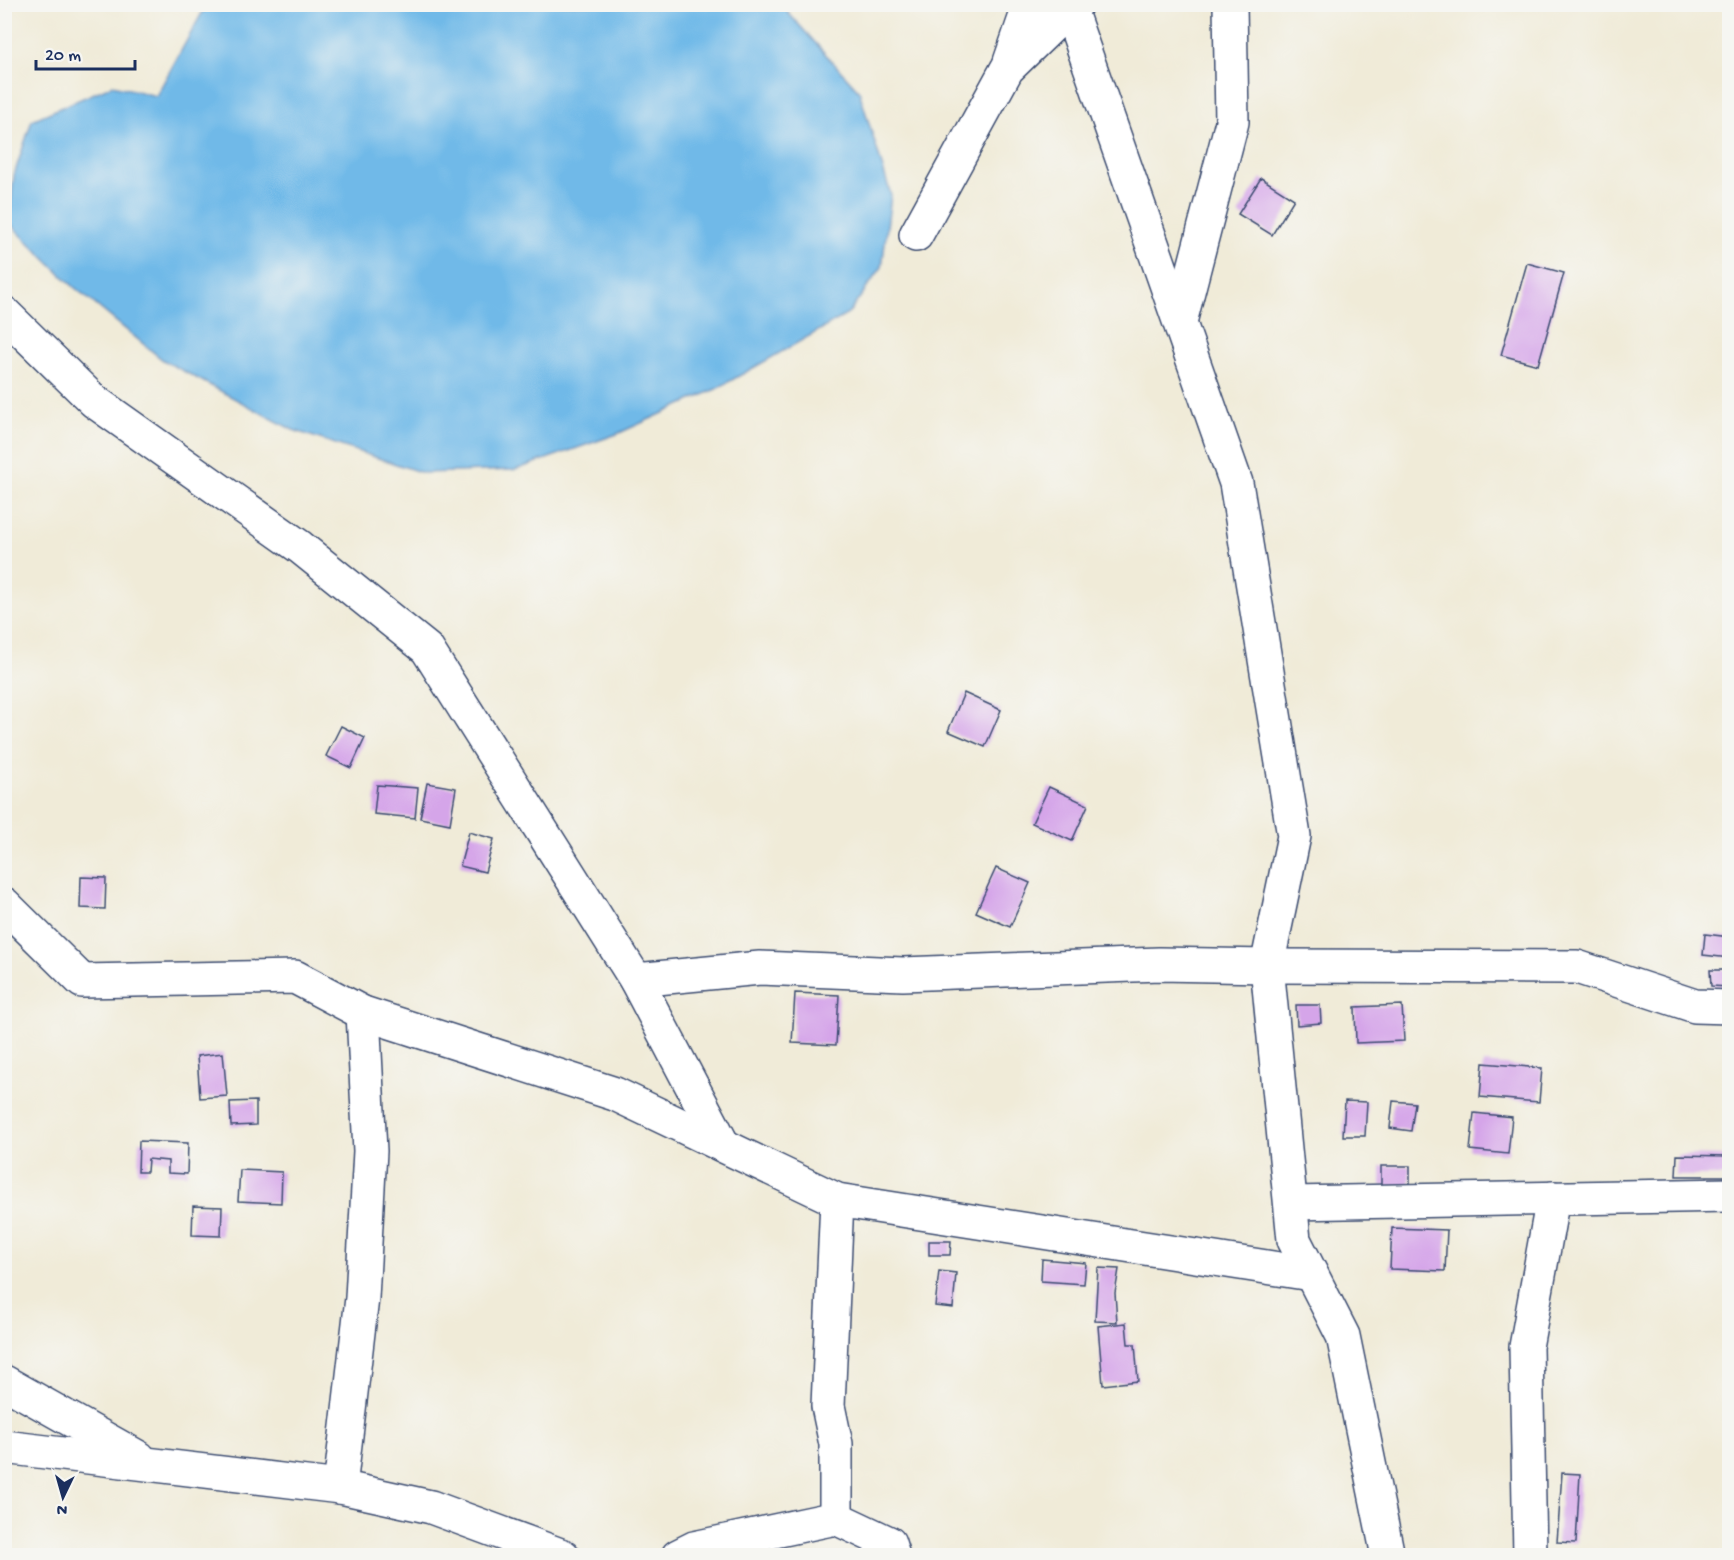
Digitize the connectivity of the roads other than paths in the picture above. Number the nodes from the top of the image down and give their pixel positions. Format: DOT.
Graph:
graph roads {
  1 [pos="1030,4"];
  2 [pos="1230,4"];
  3 [pos="1071,6"];
  4 [pos="1007,69"];
  5 [pos="916,235"];
  6 [pos="4,313"];
  7 [pos="1180,322"];
  8 [pos="4,904"];
  9 [pos="1267,966"];
  10 [pos="636,980"];
  11 [pos="1730,1006"];
  12 [pos="363,1013"];
  13 [pos="723,1145"];
  14 [pos="1730,1195"];
  15 [pos="1553,1198"];
  16 [pos="837,1200"];
  17 [pos="1292,1203"];
  18 [pos="1311,1274"];
  19 [pos="4,1382"];
  20 [pos="4,1447"];
  21 [pos="151,1465"];
  22 [pos="340,1487"];
  23 [pos="836,1518"];
  24 [pos="562,1555"];
  25 [pos="678,1556"];
  26 [pos="893,1556"];
  27 [pos="1388,1556"];
  28 [pos="1530,1556"];
  1 -- 4 [label="street"];
  2 -- 7 [label="street"];
  3 -- 4 [label="street"];
  3 -- 7 [label="street"];
  4 -- 5 [label="street"];
  6 -- 10 [label="street"];
  7 -- 9 [label="street"];
  8 -- 12 [label="street"];
  9 -- 10 [label="street"];
  9 -- 11 [label="street"];
  9 -- 17 [label="street"];
  10 -- 13 [label="street"];
  12 -- 13 [label="street"];
  12 -- 22 [label="street"];
  13 -- 16 [label="street"];
  14 -- 15 [label="street"];
  15 -- 17 [label="street"];
  15 -- 28 [label="street"];
  16 -- 18 [label="street"];
  16 -- 23 [label="street"];
  17 -- 18 [label="street"];
  18 -- 27 [label="street"];
  19 -- 21 [label="street"];
  20 -- 21 [label="street"];
  21 -- 22 [label="street"];
  22 -- 24 [label="street"];
  23 -- 25 [label="street"];
  23 -- 26 [label="street"];
}
